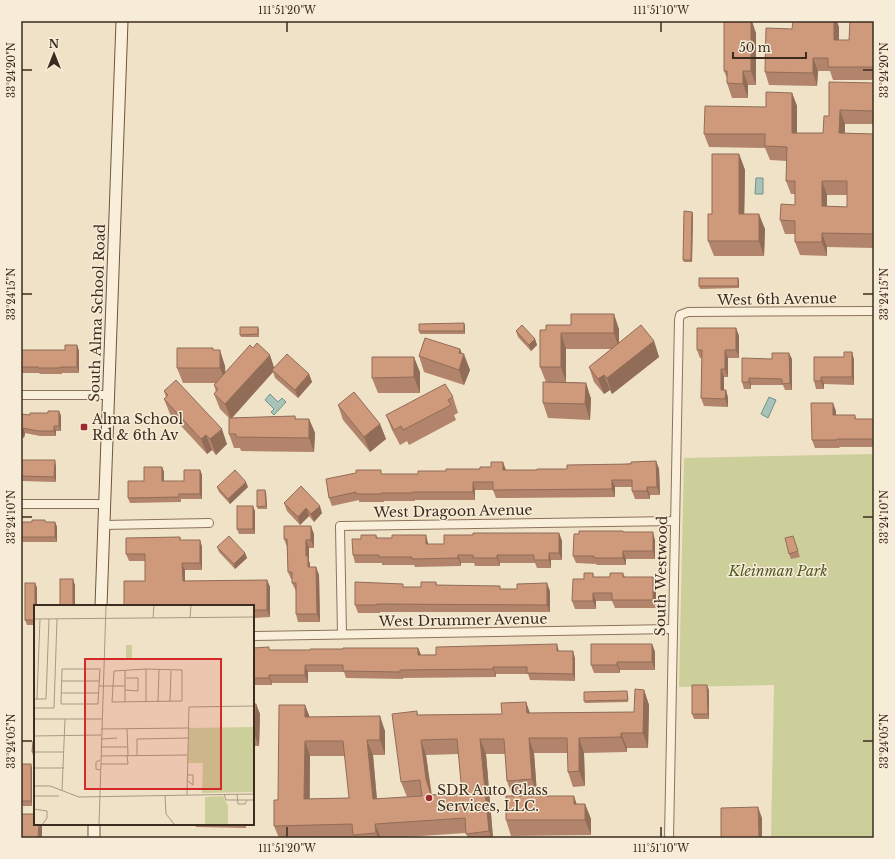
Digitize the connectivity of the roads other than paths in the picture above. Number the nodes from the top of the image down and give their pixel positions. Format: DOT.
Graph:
graph roads {
  1 [pos="122,21"];
  2 [pos="874,310"];
  3 [pos="680,315"];
  4 [pos="21,395"];
  5 [pos="109,395"];
  6 [pos="21,504"];
  7 [pos="104,504"];
  8 [pos="675,521"];
  9 [pos="209,523"];
  10 [pos="103,525"];
  11 [pos="101,605"];
  12 [pos="673,629"];
  13 [pos="342,634"];
  14 [pos="254,636"];
  15 [pos="94,825"];
  16 [pos="94,838"];
  17 [pos="669,838"];
  1 -- 5 [label="main road, South Alma School Road"];
  2 -- 3 [label="street, West 6th Avenue"];
  3 -- 8 [label="street, South Westwood"];
  4 -- 5 [label="street"];
  5 -- 7 [label="main road, South Alma School Road"];
  6 -- 7 [label="street"];
  7 -- 10 [label="main road, South Alma School Road"];
  8 -- 12 [label="street, South Westwood"];
  8 -- 13 [label="street, West Dragoon Avenue"];
  9 -- 10 [label="street"];
  10 -- 11 [label="main road, South Alma School Road"];
  12 -- 13 [label="street, West Drummer Avenue"];
  12 -- 17 [label="street, South Westwood"];
  13 -- 14 [label="street, West Drummer Avenue"];
  15 -- 16 [label="main road"];
}
